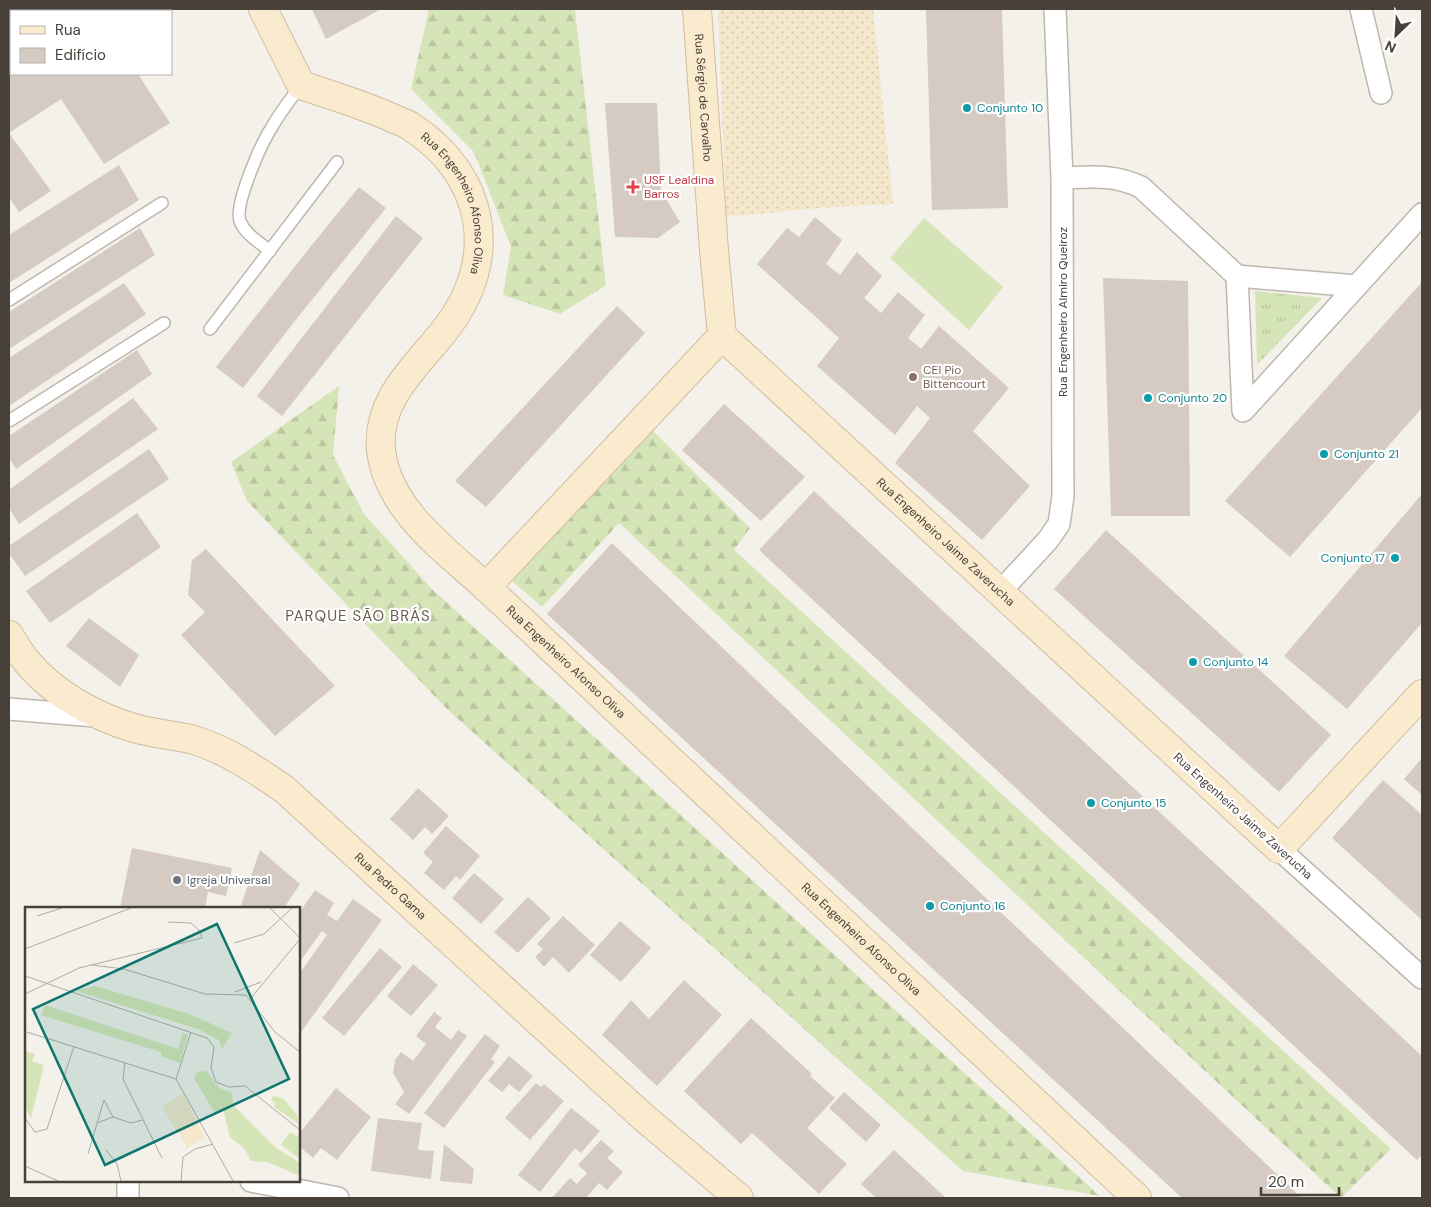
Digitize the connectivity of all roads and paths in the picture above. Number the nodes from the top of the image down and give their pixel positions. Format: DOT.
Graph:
graph roads {
  1 [pos="263,9"];
  2 [pos="697,9"];
  3 [pos="1055,9"];
  4 [pos="1361,9"];
  5 [pos="301,85"];
  6 [pos="1381,93"];
  7 [pos="337,162"];
  8 [pos="1062,178"];
  9 [pos="162,203"];
  10 [pos="1422,214"];
  11 [pos="270,251"];
  12 [pos="1237,276"];
  13 [pos="1357,286"];
  14 [pos="9,300"];
  15 [pos="164,323"];
  16 [pos="210,329"];
  17 [pos="722,336"];
  18 [pos="9,421"];
  19 [pos="486,587"];
  20 [pos="1000,593"];
  21 [pos="9,635"];
  22 [pos="1422,694"];
  23 [pos="9,709"];
  24 [pos="102,716"];
  25 [pos="1279,848"];
  26 [pos="1422,978"];
  27 [pos="128,1182"];
  28 [pos="256,1182"];
  29 [pos="128,1198"];
  30 [pos="338,1198"];
  31 [pos="739,1198"];
  32 [pos="1137,1198"];
  1 -- 5 [label="street"];
  2 -- 17 [label="street, Rua Sérgio de Carvalho"];
  3 -- 8 [label="street, Rua Engenheiro Almiro Queiroz"];
  4 -- 6 [label="street"];
  5 -- 11 [label="lane"];
  5 -- 19 [label="street, Rua Engenheiro Afonso Oliva"];
  7 -- 11 [label="lane"];
  8 -- 12 [label="street"];
  8 -- 20 [label="street, Rua Engenheiro Almiro Queiroz"];
  9 -- 14 [label="lane"];
  10 -- 13 [label="street"];
  11 -- 16 [label="lane"];
  12 -- 13 [label="street"];
  12 -- 13 [label="street"];
  15 -- 18 [label="lane"];
  17 -- 19 [label="street"];
  17 -- 20 [label="street, Rua Engenheiro Jaime Zaverucha"];
  19 -- 32 [label="street, Rua Engenheiro Afonso Oliva"];
  20 -- 25 [label="street, Rua Engenheiro Jaime Zaverucha"];
  21 -- 24 [label="street, Rua Pedro Gama"];
  22 -- 25 [label="street"];
  23 -- 24 [label="street"];
  24 -- 31 [label="street, Rua Pedro Gama"];
  25 -- 26 [label="street, Rua Engenheiro Jaime Zaverucha"];
  27 -- 29 [label="street"];
  28 -- 30 [label="street"];
}
